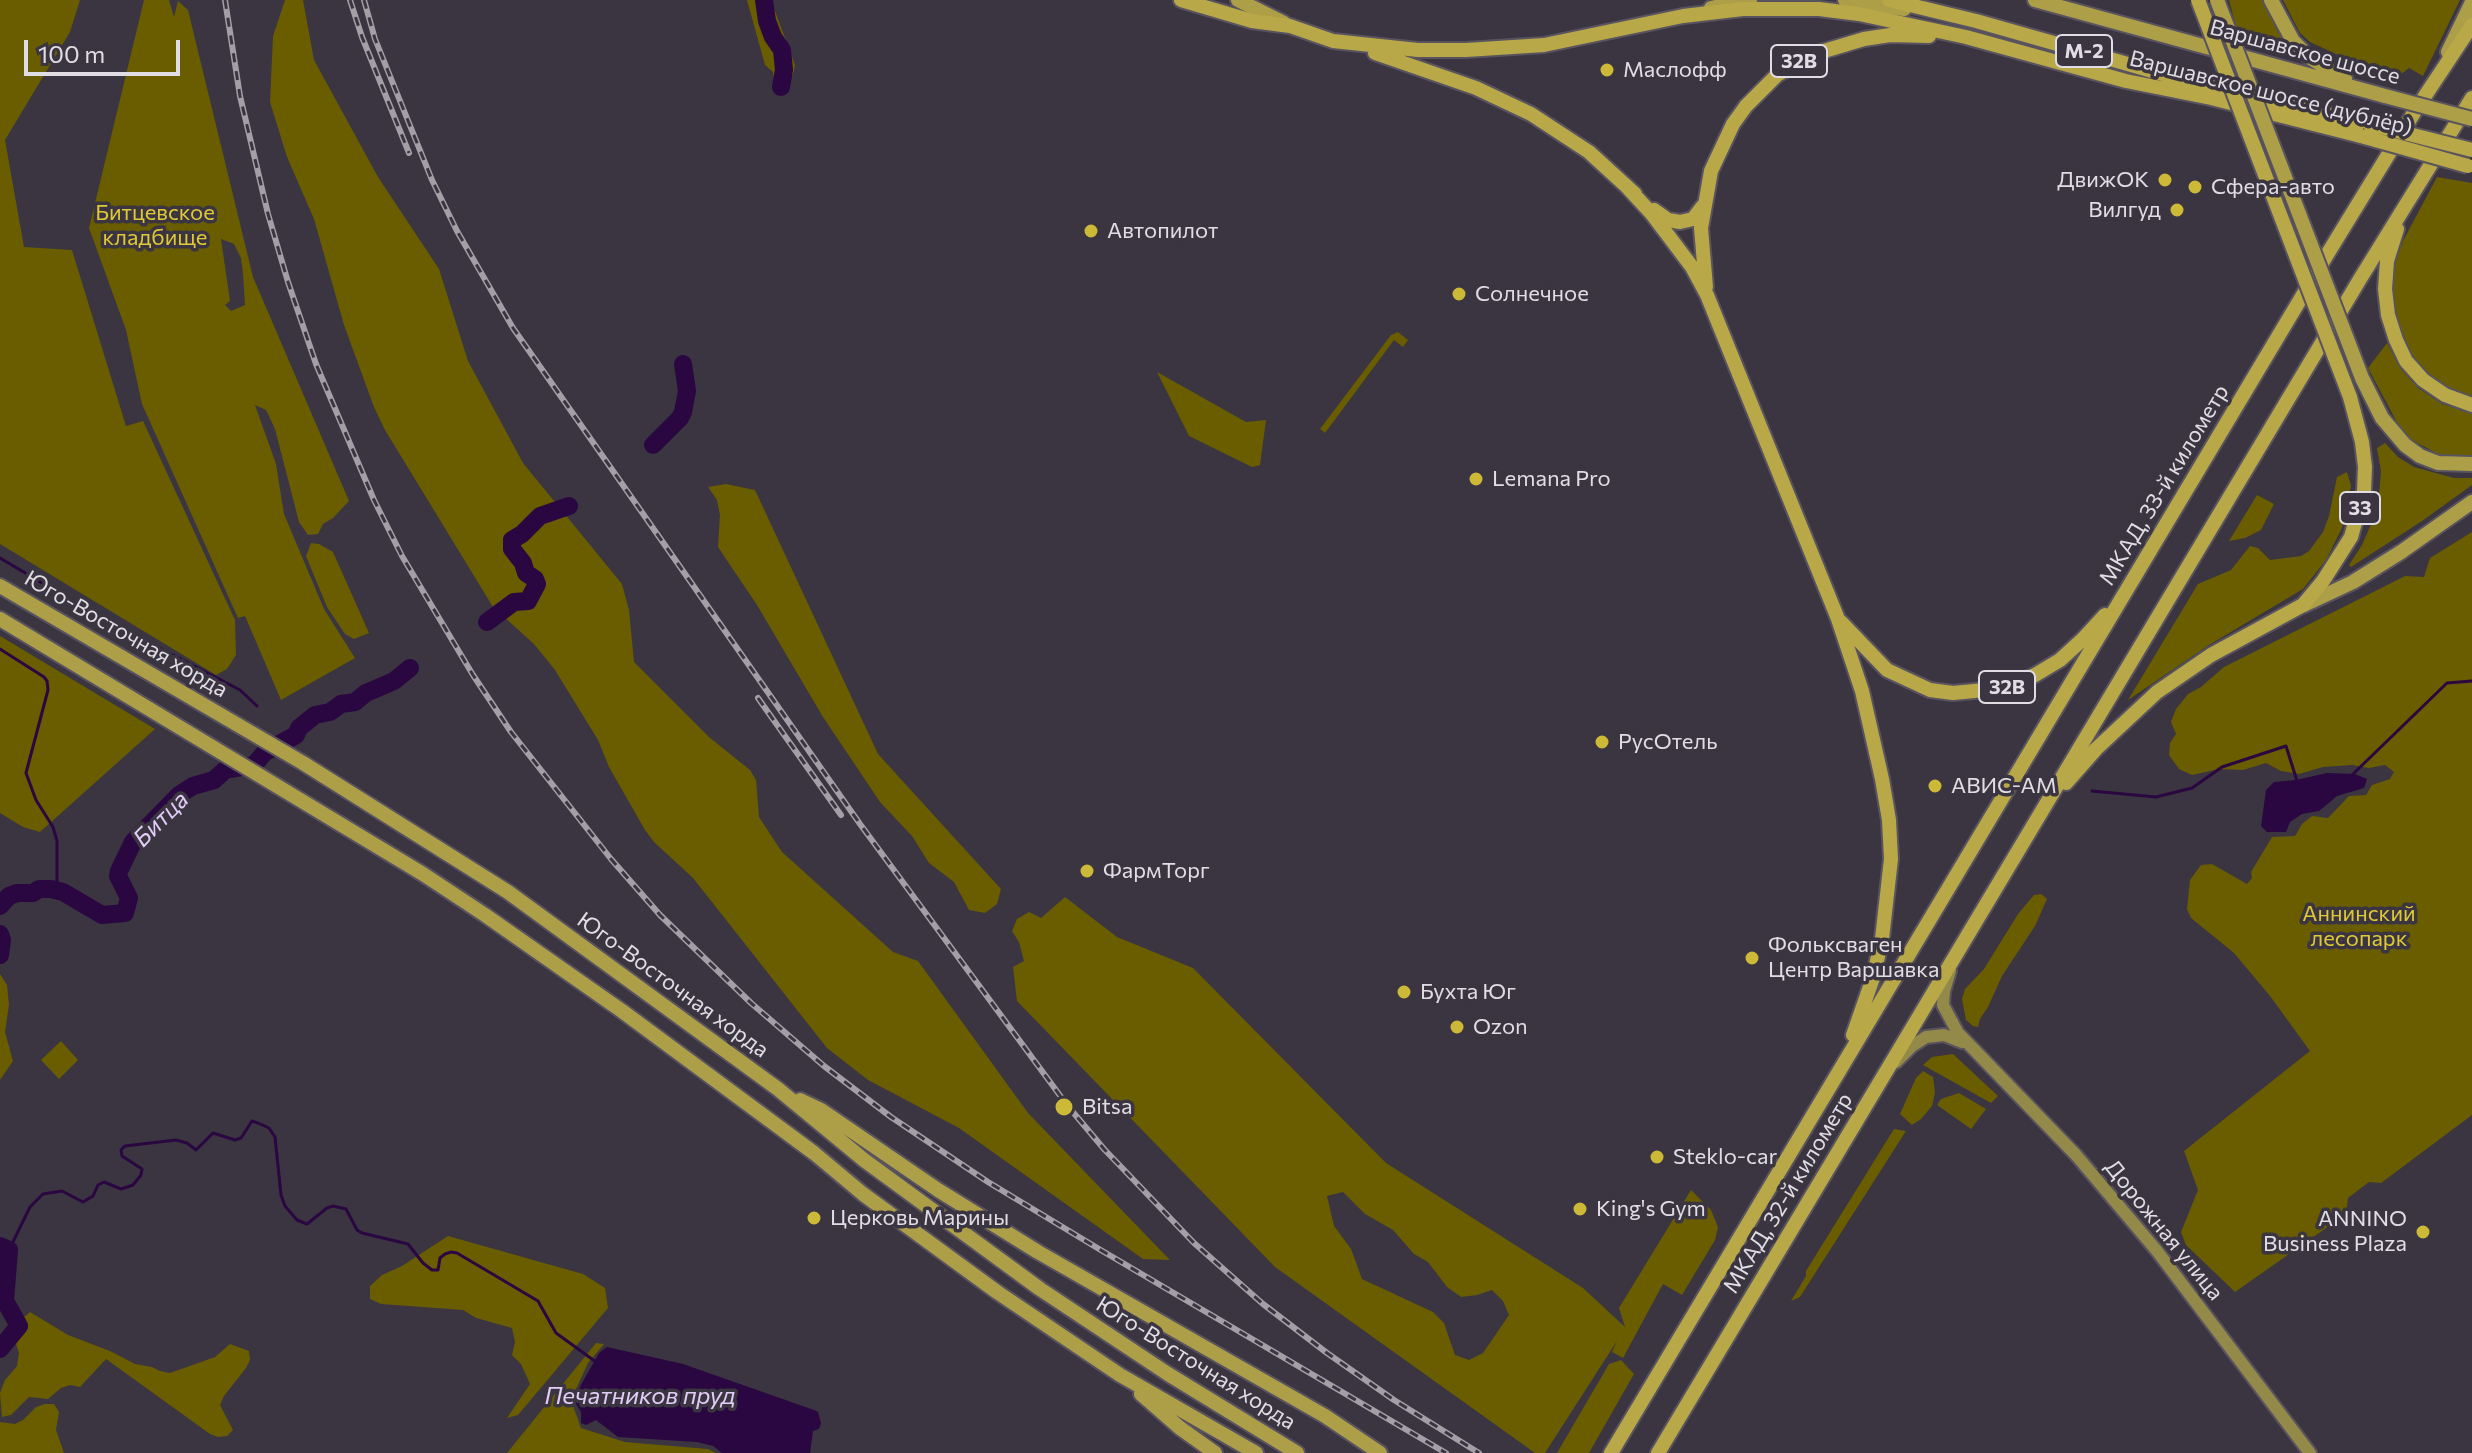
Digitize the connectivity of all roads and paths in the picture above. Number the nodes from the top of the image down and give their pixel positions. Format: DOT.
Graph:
graph roads {
  1 [pos="1181,0"];
  2 [pos="1238,0"];
  3 [pos="1750,0"];
  4 [pos="1845,0"];
  5 [pos="1889,0"];
  6 [pos="2023,0"];
  7 [pos="2035,0"];
  8 [pos="2198,0"];
  9 [pos="2217,0"];
  10 [pos="2271,0"];
  11 [pos="2472,2"];
  12 [pos="2064,10"];
  13 [pos="1683,16"];
  14 [pos="1976,21"];
  15 [pos="2472,25"];
  16 [pos="1290,26"];
  17 [pos="1966,37"];
  18 [pos="1333,41"];
  19 [pos="2385,96"];
  20 [pos="2472,98"];
  21 [pos="2415,111"];
  22 [pos="2472,119"];
  23 [pos="2365,130"];
  24 [pos="2472,150"];
  25 [pos="2470,166"];
  26 [pos="2421,178"];
  27 [pos="1628,188"];
  28 [pos="1705,198"];
  29 [pos="1707,295"];
  30 [pos="2472,405"];
  31 [pos="2472,464"];
  32 [pos="2472,502"];
  33 [pos="2147,556"];
  34 [pos="0,586"];
  35 [pos="2303,605"];
  36 [pos="0,619"];
  37 [pos="1838,619"];
  38 [pos="2034,825"];
  39 [pos="1955,957"];
  40 [pos="1900,970"];
  41 [pos="1970,1047"];
  42 [pos="1883,1076"];
  43 [pos="778,1089"];
  44 [pos="1822,1101"];
  45 [pos="1120,1375"];
  46 [pos="1215,1453"];
  47 [pos="1256,1453"];
  48 [pos="1297,1453"];
  49 [pos="1380,1453"];
  50 [pos="1611,1453"];
  51 [pos="1658,1453"];
  52 [pos="2310,1453"];
  1 -- 16 [label="highway"];
  2 -- 16 [label="main road"];
  3 -- 13 [label="main road"];
  4 -- 14 [label="main road"];
  5 -- 14 [label="highway, М-2"];
  6 -- 12 [label="main road, М-2"];
  7 -- 12 [label="main road, Варшавское шоссе"];
  8 -- 35 [label="highway, 33, bridge"];
  9 -- 31 [label="main road, bridge"];
  10 -- 19 [label="main road"];
  11 -- 21 [label="main road"];
  12 -- 19 [label="main road, Варшавское шоссе / М-2"];
  13 -- 17 [label="highway, Варшавское шоссе (дублёр)"];
  13 -- 18 [label="highway"];
  14 -- 23 [label="highway, М-2"];
  15 -- 21 [label="highway, МКАД, 33-й километр"];
  16 -- 18 [label="highway"];
  17 -- 23 [label="highway, Варшавское шоссе (дублёр)"];
  17 -- 28 [label="highway, 32B"];
  18 -- 27 [label="highway"];
  19 -- 22 [label="main road, Варшавское шоссе / М-2, bridge"];
  20 -- 26 [label="highway"];
  21 -- 33 [label="highway, МКАД, 33-й километр"];
  23 -- 24 [label="highway, М-2, bridge"];
  23 -- 25 [label="highway, Варшавское шоссе (дублёр), bridge"];
  26 -- 30 [label="highway"];
  26 -- 38 [label="highway"];
  27 -- 28 [label="highway"];
  27 -- 29 [label="highway"];
  28 -- 29 [label="highway, 32B"];
  29 -- 37 [label="highway"];
  32 -- 35 [label="main road"];
  33 -- 37 [label="highway, 32B"];
  33 -- 40 [label="highway, МКАД, 33-й километр"];
  34 -- 43 [label="main road, Юго-Восточная хорда"];
  35 -- 38 [label="highway"];
  36 -- 45 [label="main road, Юго-Восточная хорда"];
  37 -- 44 [label="highway"];
  38 -- 39 [label="highway"];
  39 -- 41 [label="main road, Дорожная улица"];
  39 -- 42 [label="highway, МКАД, 32-й километр"];
  40 -- 44 [label="highway, МКАД, 32-й километр"];
  41 -- 42 [label="main road"];
  41 -- 52 [label="main road, Дорожная улица"];
  42 -- 51 [label="highway, МКАД, 32-й километр"];
  43 -- 48 [label="main road, Юго-Восточная хорда"];
  43 -- 49 [label="main road"];
  44 -- 50 [label="highway, МКАД, 32-й километр"];
  45 -- 46 [label="main road"];
  45 -- 47 [label="main road, Юго-Восточная хорда"];
}
